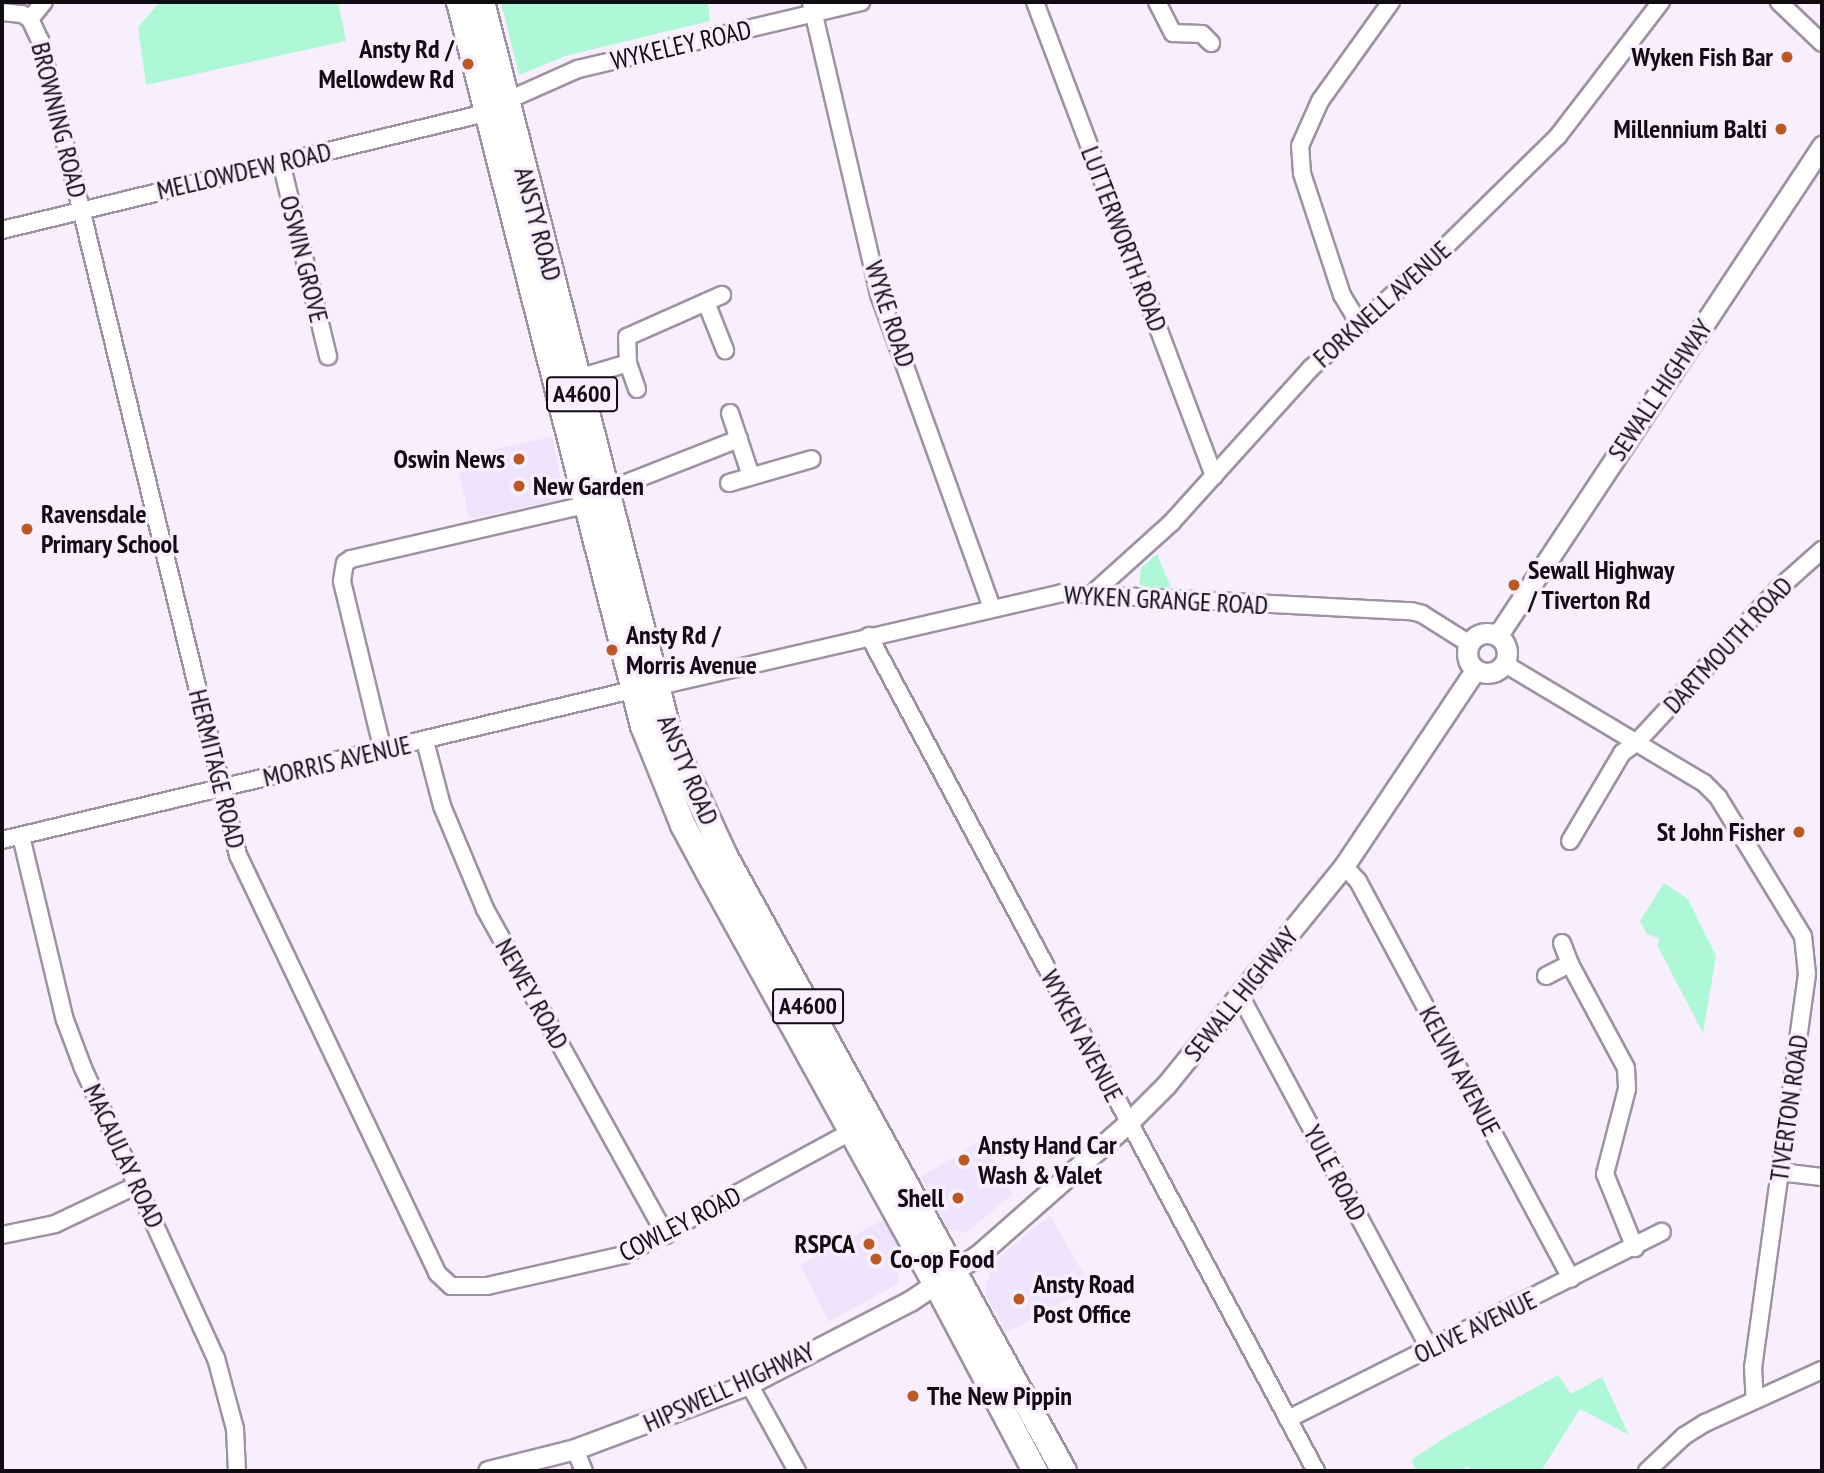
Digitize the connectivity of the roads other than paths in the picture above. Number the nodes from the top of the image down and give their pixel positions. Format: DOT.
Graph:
graph roads {
  1 [pos="44,2"];
  2 [pos="459,2"];
  3 [pos="482,2"];
  4 [pos="861,2"];
  5 [pos="1035,2"];
  6 [pos="1157,2"];
  7 [pos="1391,2"];
  8 [pos="1661,2"];
  9 [pos="1779,2"];
  10 [pos="812,7"];
  11 [pos="2,12"];
  12 [pos="30,19"];
  13 [pos="1211,43"];
  14 [pos="1822,43"];
  15 [pos="496,107"];
  16 [pos="1822,146"];
  17 [pos="281,162"];
  18 [pos="82,210"];
  19 [pos="2,230"];
  20 [pos="722,295"];
  21 [pos="706,302"];
  22 [pos="1360,325"];
  23 [pos="725,350"];
  24 [pos="328,356"];
  25 [pos="628,363"];
  26 [pos="578,378"];
  27 [pos="638,389"];
  28 [pos="730,413"];
  29 [pos="739,439"];
  30 [pos="811,459"];
  31 [pos="751,476"];
  32 [pos="1213,476"];
  33 [pos="729,483"];
  34 [pos="606,491"];
  35 [pos="585,505"];
  36 [pos="1822,550"];
  37 [pos="1091,595"];
  38 [pos="992,608"];
  39 [pos="1498,635"];
  40 [pos="869,636"];
  41 [pos="1468,643"];
  42 [pos="1505,664"];
  43 [pos="1475,670"];
  44 [pos="644,689"];
  45 [pos="425,741"];
  46 [pos="1637,742"];
  47 [pos="383,751"];
  48 [pos="220,788"];
  49 [pos="22,836"];
  50 [pos="2,840"];
  51 [pos="1570,841"];
  52 [pos="1344,866"];
  53 [pos="1562,943"];
  54 [pos="1570,964"];
  55 [pos="1546,976"];
  56 [pos="1241,997"];
  57 [pos="1128,1123"];
  58 [pos="851,1132"];
  59 [pos="1780,1172"];
  60 [pos="1822,1177"];
  61 [pos="137,1185"];
  62 [pos="1662,1233"];
  63 [pos="2,1235"];
  64 [pos="666,1235"];
  65 [pos="1635,1248"];
  66 [pos="946,1278"];
  67 [pos="1571,1279"];
  68 [pos="455,1286"];
  69 [pos="1430,1349"];
  70 [pos="1822,1370"];
  71 [pos="750,1384"];
  72 [pos="1755,1400"];
  73 [pos="1288,1419"];
  74 [pos="575,1449"];
  75 [pos="237,1471"];
  76 [pos="488,1471"];
  77 [pos="584,1471"];
  78 [pos="797,1471"];
  79 [pos="1035,1471"];
  80 [pos="1064,1471"];
  81 [pos="1316,1471"];
  82 [pos="1647,1471"];
  1 -- 12 [label="street"];
  2 -- 15 [label="highway, ANSTY ROAD / A4600"];
  3 -- 15 [label="highway, ANSTY ROAD / A4600"];
  4 -- 10 [label="street, WYKELEY ROAD"];
  5 -- 32 [label="street, LUTTERWORTH ROAD"];
  6 -- 13 [label="street"];
  7 -- 22 [label="street"];
  8 -- 22 [label="street, FORKNELL AVENUE"];
  9 -- 14 [label="street"];
  10 -- 15 [label="street, WYKELEY ROAD"];
  10 -- 38 [label="street, WYKE ROAD"];
  11 -- 12 [label="street, BROWNING ROAD"];
  12 -- 18 [label="street, BROWNING ROAD"];
  15 -- 17 [label="street, MELLOWDEW ROAD"];
  15 -- 26 [label="highway, ANSTY ROAD / A4600"];
  15 -- 35 [label="highway, ANSTY ROAD / A4600"];
  16 -- 39 [label="street, SEWALL HIGHWAY"];
  17 -- 18 [label="street, MELLOWDEW ROAD"];
  17 -- 24 [label="street, OSWIN GROVE"];
  18 -- 19 [label="street, MELLOWDEW ROAD"];
  18 -- 48 [label="street, HERMITAGE ROAD"];
  20 -- 21 [label="street"];
  21 -- 23 [label="street"];
  21 -- 25 [label="street"];
  22 -- 32 [label="street, FORKNELL AVENUE"];
  25 -- 26 [label="street"];
  25 -- 27 [label="street"];
  26 -- 34 [label="highway, ANSTY ROAD / A4600"];
  28 -- 29 [label="street"];
  29 -- 31 [label="street"];
  29 -- 34 [label="street"];
  30 -- 31 [label="street"];
  31 -- 33 [label="street"];
  32 -- 37 [label="street, FORKNELL AVENUE"];
  34 -- 44 [label="highway, ANSTY ROAD / A4600"];
  35 -- 44 [label="highway, ANSTY ROAD / A4600"];
  35 -- 47 [label="street"];
  36 -- 46 [label="street, DARTMOUTH ROAD"];
  37 -- 38 [label="street, WYKEN GRANGE ROAD"];
  37 -- 41 [label="street, WYKEN GRANGE ROAD"];
  38 -- 40 [label="street, WYKEN GRANGE ROAD"];
  39 -- 41 [label="street"];
  39 -- 42 [label="street"];
  40 -- 44 [label="street, WYKEN GRANGE ROAD"];
  40 -- 57 [label="street, WYKEN AVENUE"];
  41 -- 43 [label="street"];
  42 -- 43 [label="street"];
  42 -- 46 [label="street, TIVERTON ROAD"];
  43 -- 52 [label="street, SEWALL HIGHWAY"];
  44 -- 45 [label="street, MORRIS AVENUE"];
  44 -- 58 [label="highway, ANSTY ROAD / A4600"];
  44 -- 66 [label="highway, ANSTY ROAD / A4600"];
  45 -- 47 [label="street, MORRIS AVENUE"];
  45 -- 64 [label="street, NEWEY ROAD"];
  46 -- 51 [label="street, DARTMOUTH ROAD"];
  46 -- 59 [label="street, TIVERTON ROAD"];
  47 -- 48 [label="street, MORRIS AVENUE"];
  48 -- 49 [label="street, MORRIS AVENUE"];
  48 -- 68 [label="street, HERMITAGE ROAD"];
  49 -- 50 [label="street, MORRIS AVENUE"];
  49 -- 61 [label="street, MACAULAY ROAD"];
  52 -- 56 [label="street, SEWALL HIGHWAY"];
  52 -- 67 [label="street, KELVIN AVENUE"];
  53 -- 54 [label="street"];
  54 -- 55 [label="street"];
  54 -- 65 [label="street"];
  56 -- 57 [label="street, SEWALL HIGHWAY"];
  56 -- 69 [label="street, YULE ROAD"];
  57 -- 66 [label="street, SEWALL HIGHWAY"];
  57 -- 73 [label="street, WYKEN AVENUE"];
  58 -- 64 [label="street, COWLEY ROAD"];
  58 -- 66 [label="highway, ANSTY ROAD / A4600"];
  59 -- 60 [label="street"];
  59 -- 72 [label="street, TIVERTON ROAD"];
  61 -- 63 [label="street"];
  61 -- 75 [label="street, MACAULAY ROAD"];
  62 -- 65 [label="street, OLIVE AVENUE"];
  64 -- 68 [label="street, COWLEY ROAD"];
  65 -- 67 [label="street, OLIVE AVENUE"];
  66 -- 71 [label="street, HIPSWELL HIGHWAY"];
  66 -- 79 [label="highway, ANSTY ROAD / A4600"];
  66 -- 80 [label="highway, ANSTY ROAD / A4600"];
  67 -- 69 [label="street, OLIVE AVENUE"];
  69 -- 73 [label="street, OLIVE AVENUE"];
  70 -- 72 [label="street"];
  71 -- 74 [label="street, HIPSWELL HIGHWAY"];
  71 -- 78 [label="street"];
  72 -- 82 [label="street"];
  73 -- 81 [label="street, WYKEN AVENUE"];
  74 -- 76 [label="street, HIPSWELL HIGHWAY"];
  74 -- 77 [label="street"];
}
